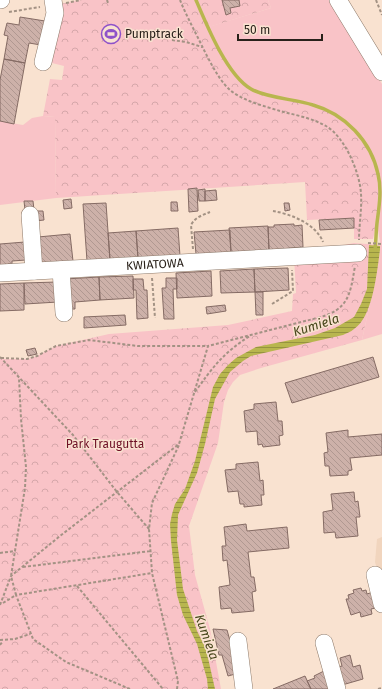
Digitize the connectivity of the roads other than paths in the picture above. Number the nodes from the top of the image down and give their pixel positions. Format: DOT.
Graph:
graph roads {
  1 [pos="338,0"];
  2 [pos="56,3"];
  3 [pos="43,62"];
  4 [pos="382,72"];
  5 [pos="30,215"];
  6 [pos="363,248"];
  7 [pos="61,270"];
  8 [pos="34,271"];
  9 [pos="0,273"];
  10 [pos="64,313"];
  11 [pos="375,575"];
  12 [pos="382,604"];
  13 [pos="238,641"];
  14 [pos="324,643"];
  15 [pos="244,689"];
  16 [pos="337,689"];
  1 -- 4 [label="street"];
  2 -- 3 [label="street"];
  5 -- 8 [label="street"];
  6 -- 7 [label="street, KWIATOWA"];
  7 -- 8 [label="street, KWIATOWA"];
  7 -- 10 [label="street"];
  8 -- 9 [label="street, KWIATOWA"];
  11 -- 12 [label="street"];
  13 -- 15 [label="street"];
  14 -- 16 [label="street"];
}
